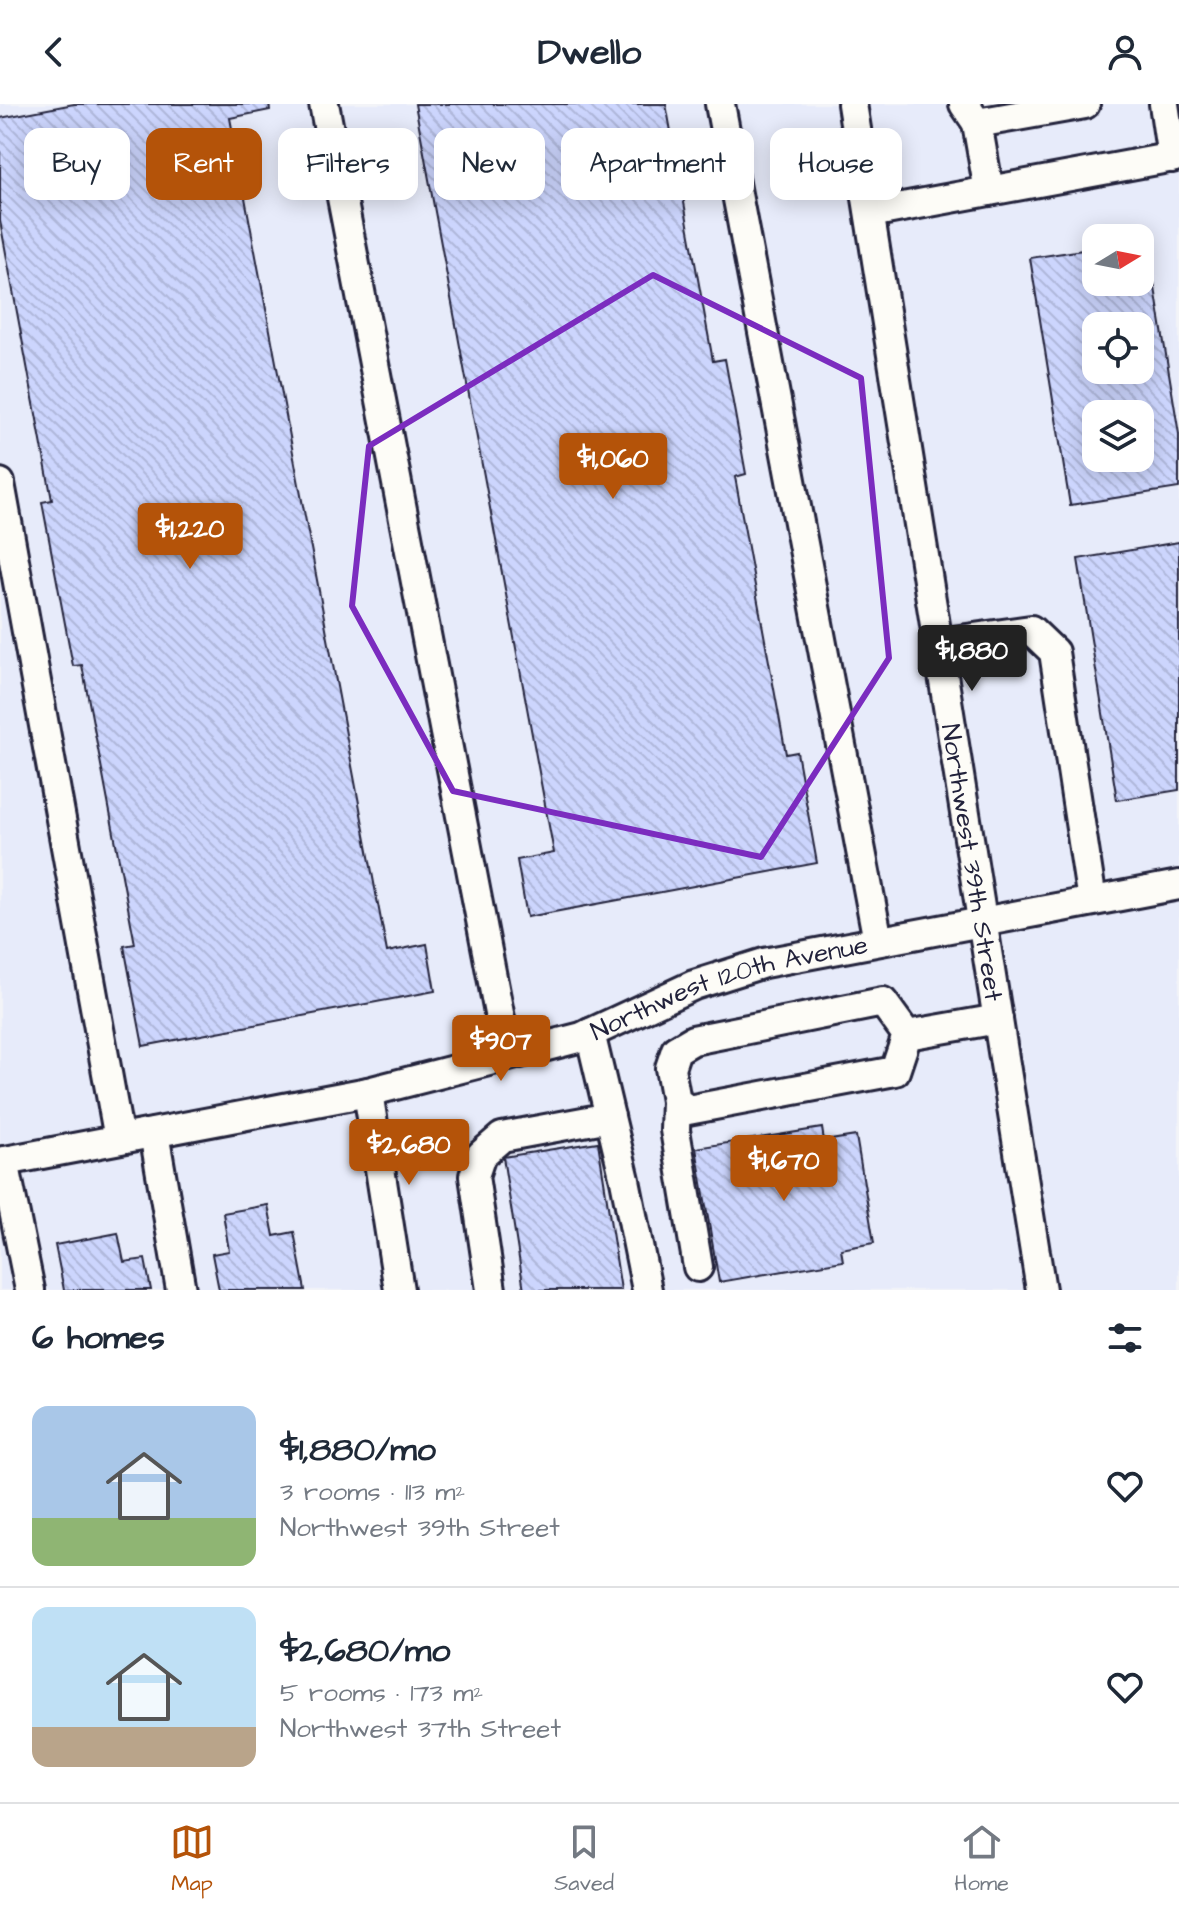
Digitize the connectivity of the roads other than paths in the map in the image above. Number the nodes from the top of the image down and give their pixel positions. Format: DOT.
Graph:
graph roads {
  1 [pos="324,104"];
  2 [pos="720,104"];
  3 [pos="852,104"];
  4 [pos="1085,104"];
  5 [pos="1164,104"];
  6 [pos="970,114"];
  7 [pos="1175,157"];
  8 [pos="989,191"];
  9 [pos="870,213"];
  10 [pos="0,483"];
  11 [pos="938,643"];
  12 [pos="1179,885"];
  13 [pos="1092,901"];
  14 [pos="982,921"];
  15 [pos="878,941"];
  16 [pos="998,1019"];
  17 [pos="590,1033"];
  18 [pos="907,1035"];
  19 [pos="507,1055"];
  20 [pos="368,1092"];
  21 [pos="676,1101"];
  22 [pos="610,1117"];
  23 [pos="154,1133"];
  24 [pos="119,1139"];
  25 [pos="2,1162"];
  26 [pos="698,1267"];
  27 [pos="30,1290"];
  28 [pos="181,1290"];
  29 [pos="399,1290"];
  30 [pos="491,1290"];
  31 [pos="647,1290"];
  32 [pos="1041,1290"];
  1 -- 19 [label="street"];
  2 -- 15 [label="street"];
  3 -- 9 [label="street, Northwest 39th Street"];
  4 -- 6 [label="street"];
  5 -- 7 [label="street"];
  6 -- 8 [label="street"];
  7 -- 8 [label="street"];
  8 -- 9 [label="street"];
  9 -- 11 [label="street, Northwest 39th Street"];
  10 -- 24 [label="street"];
  11 -- 13 [label="street"];
  11 -- 14 [label="street, Northwest 39th Street"];
  12 -- 13 [label="street, Northwest 120th Avenue"];
  13 -- 14 [label="street, Northwest 120th Avenue"];
  14 -- 15 [label="street, Northwest 120th Avenue"];
  14 -- 16 [label="street, Northwest 39th Street"];
  15 -- 17 [label="street, Northwest 120th Avenue"];
  16 -- 18 [label="street"];
  16 -- 32 [label="street, Northwest 39th Street"];
  17 -- 19 [label="street, Northwest 120th Avenue"];
  17 -- 22 [label="street"];
  18 -- 21 [label="street"];
  18 -- 21 [label="street"];
  19 -- 20 [label="street, Northwest 120th Avenue"];
  20 -- 23 [label="street, Northwest 120th Avenue"];
  20 -- 29 [label="street"];
  21 -- 26 [label="street"];
  22 -- 30 [label="street"];
  22 -- 31 [label="street"];
  23 -- 24 [label="street, Northwest 120th Avenue"];
  23 -- 28 [label="street"];
  24 -- 25 [label="street, Northwest 120th Avenue"];
  25 -- 27 [label="street"];
}
